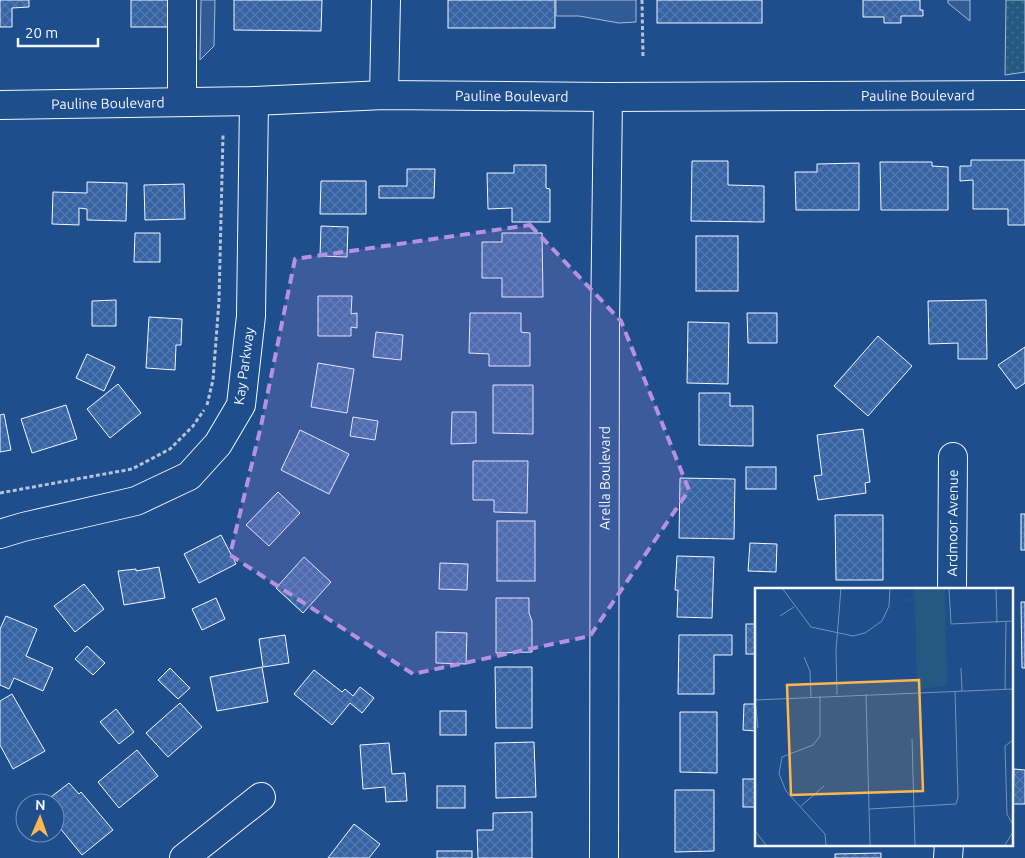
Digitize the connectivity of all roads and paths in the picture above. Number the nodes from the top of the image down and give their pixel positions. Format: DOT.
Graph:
graph roads {
  1 [pos="182,0"];
  2 [pos="386,0"];
  3 [pos="642,0"];
  4 [pos="643,58"];
  5 [pos="384,95"];
  6 [pos="1025,96"];
  7 [pos="608,98"];
  8 [pos="254,101"];
  9 [pos="182,102"];
  10 [pos="0,106"];
  11 [pos="223,134"];
  12 [pos="953,458"];
  13 [pos="0,493"];
  14 [pos="0,534"];
  15 [pos="952,588"];
  16 [pos="261,797"];
  17 [pos="184,858"];
  18 [pos="604,858"];
  1 -- 9 [label="street"];
  2 -- 5 [label="street"];
  3 -- 4 [label="path"];
  5 -- 7 [label="street, Pauline Boulevard"];
  5 -- 8 [label="street, Pauline Boulevard"];
  6 -- 7 [label="street, Pauline Boulevard"];
  7 -- 18 [label="street, Arella Boulevard"];
  8 -- 9 [label="street, Pauline Boulevard"];
  8 -- 14 [label="street, Kay Parkway"];
  9 -- 10 [label="street, Pauline Boulevard"];
  11 -- 13 [label="path"];
  12 -- 15 [label="street, Ardmoor Avenue"];
  16 -- 17 [label="street"];
}
